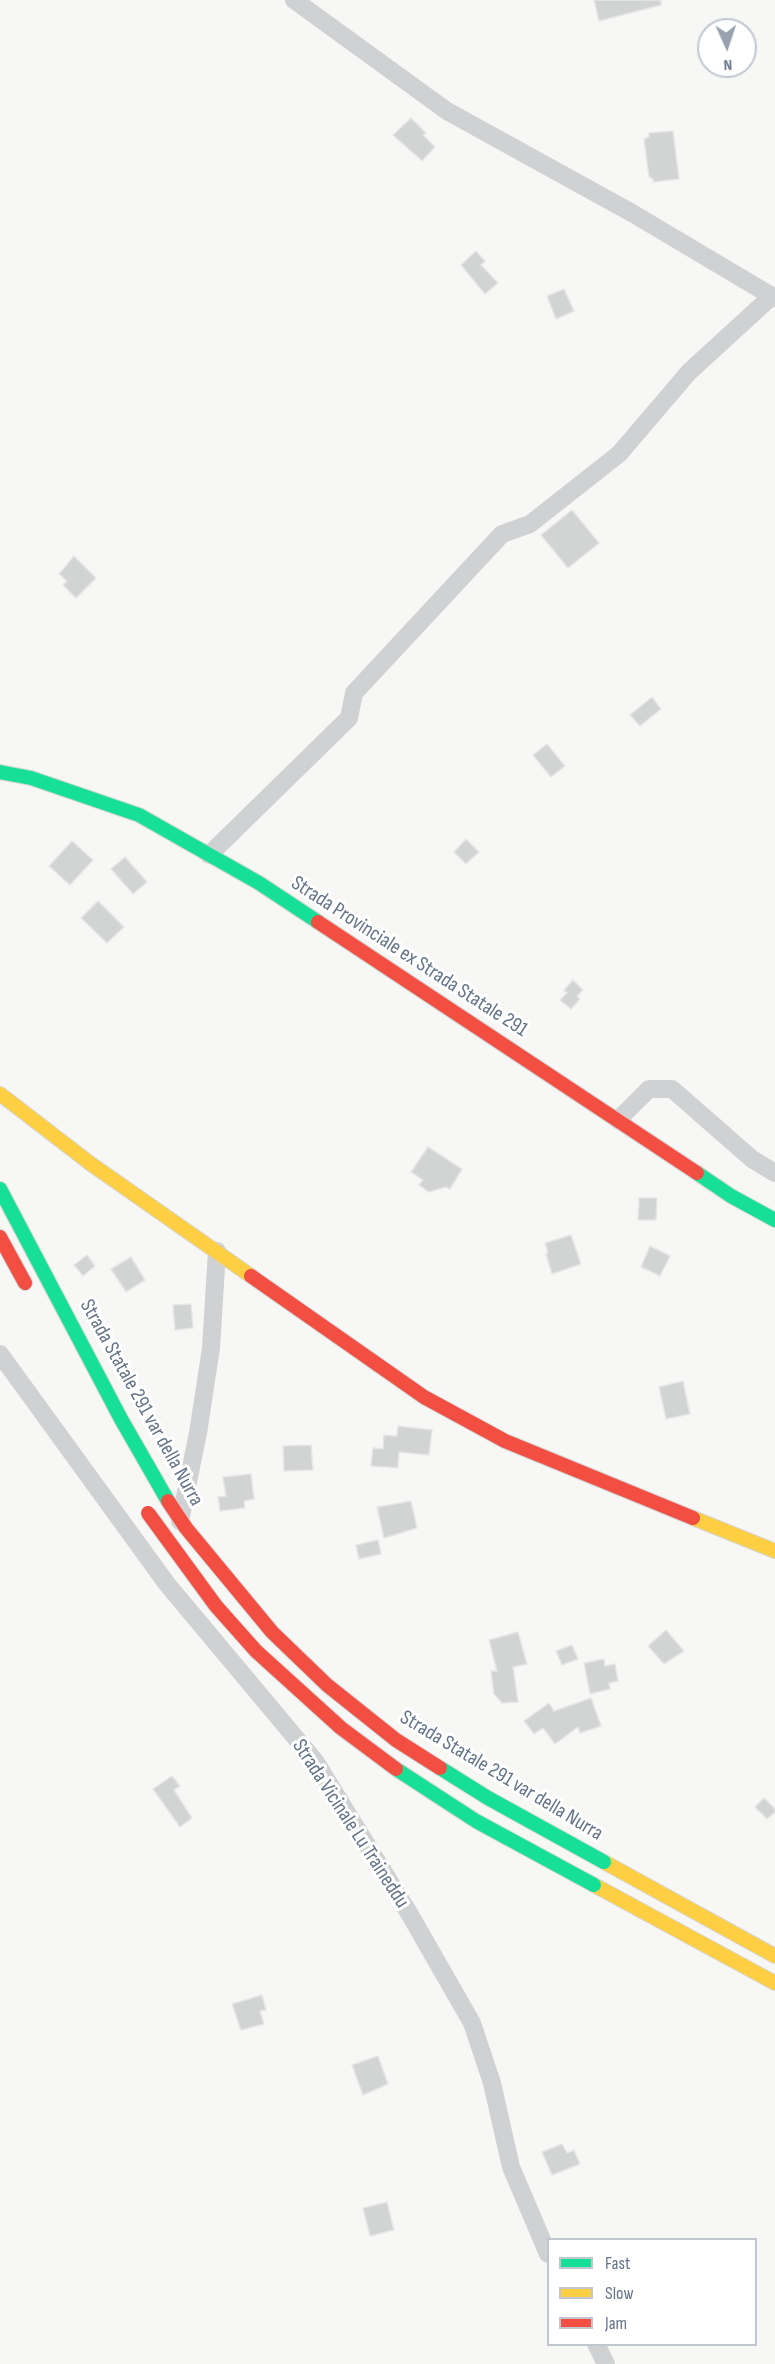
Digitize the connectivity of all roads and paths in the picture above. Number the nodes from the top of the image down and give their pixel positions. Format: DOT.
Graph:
graph roads {
  1 [pos="294,0"];
  2 [pos="774,297"];
  3 [pos="0,772"];
  4 [pos="209,855"];
  5 [pos="0,1094"];
  6 [pos="618,1120"];
  7 [pos="775,1173"];
  8 [pos="0,1189"];
  9 [pos="775,1220"];
  10 [pos="0,1237"];
  11 [pos="217,1251"];
  12 [pos="32,1294"];
  13 [pos="0,1354"];
  14 [pos="145,1508"];
  15 [pos="775,1551"];
  16 [pos="167,1584"];
  17 [pos="775,1956"];
  18 [pos="775,1983"];
  19 [pos="547,2249"];
  20 [pos="597,2346"];
  21 [pos="606,2364"];
  1 -- 2 [label="street"];
  2 -- 4 [label="street"];
  3 -- 4 [label="main road, Strada Provinciale ex Strada Statale 291"];
  4 -- 6 [label="main road, Strada Provinciale ex Strada Statale 291"];
  5 -- 11 [label="main road"];
  6 -- 7 [label="street"];
  6 -- 9 [label="main road, Strada Provinciale ex Strada Statale 291"];
  8 -- 17 [label="main road, Strada Statale 291 var della Nurra, bridge"];
  10 -- 12 [label="main road"];
  11 -- 15 [label="main road"];
  11 -- 16 [label="street"];
  13 -- 16 [label="street, Strada Vicinale Lu Traineddu"];
  14 -- 18 [label="main road, bridge"];
  16 -- 19 [label="street, Strada Vicinale Lu Traineddu"];
  20 -- 21 [label="street"];
}
